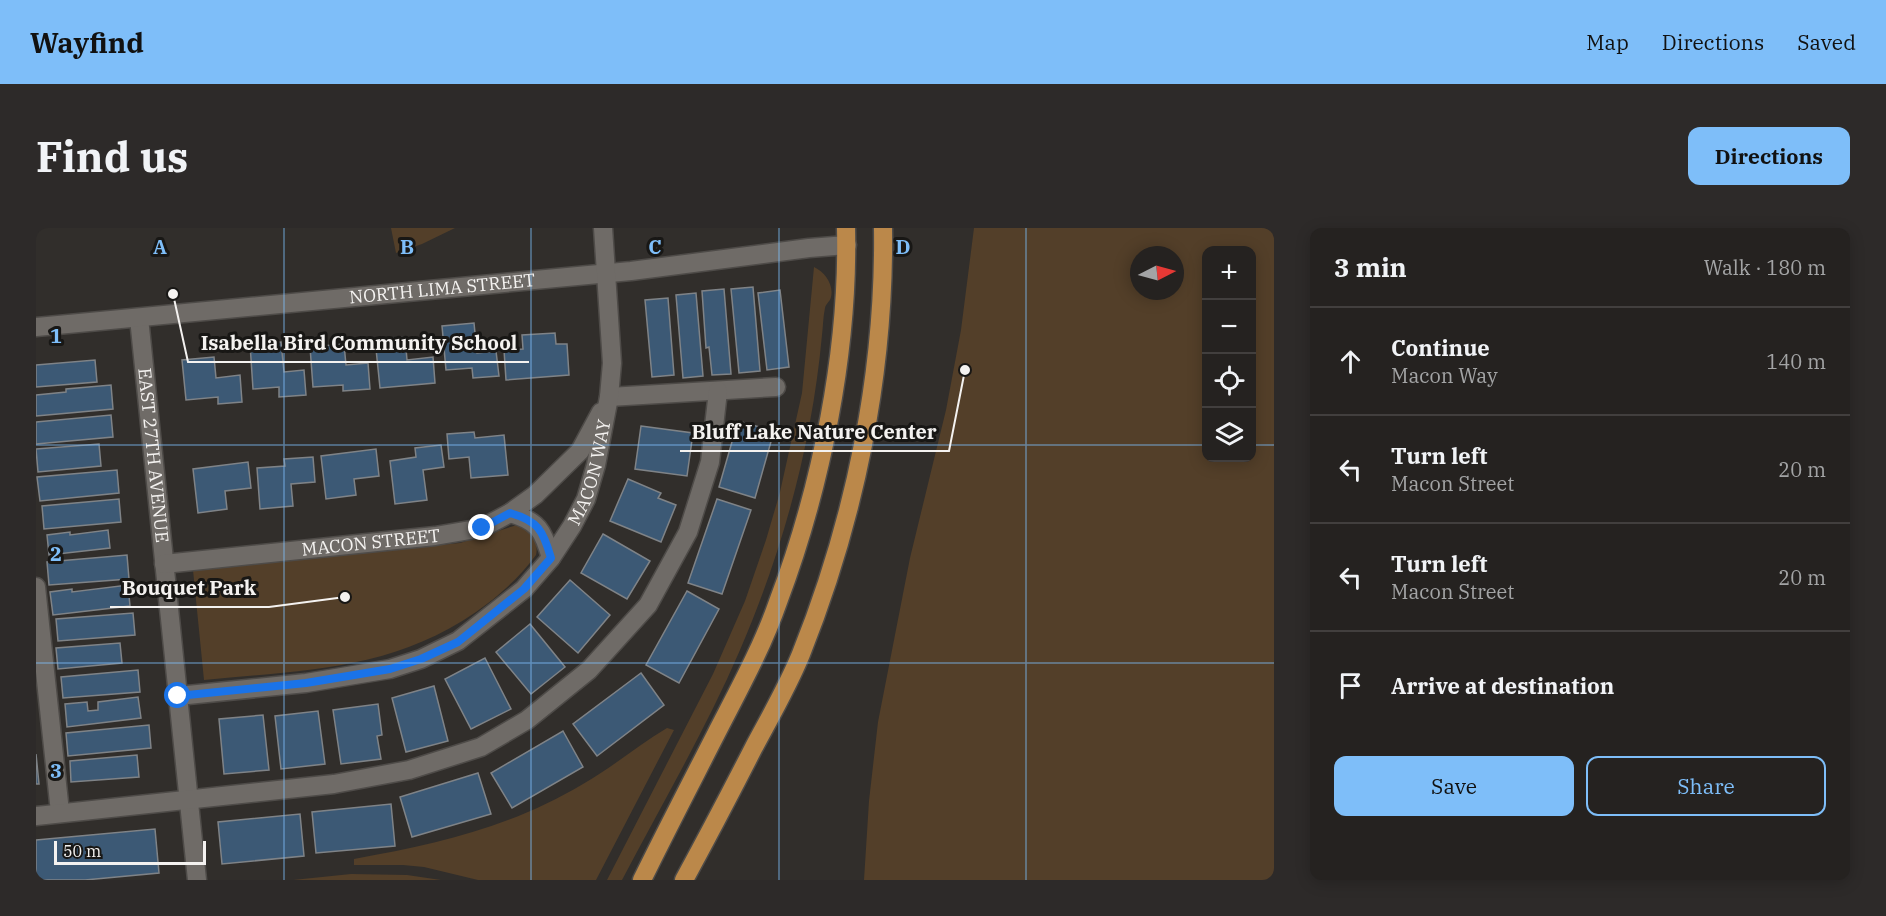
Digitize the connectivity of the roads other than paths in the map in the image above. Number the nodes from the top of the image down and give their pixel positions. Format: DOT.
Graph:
graph roads {
  1 [pos="603,228"];
  2 [pos="883,228"];
  3 [pos="846,237"];
  4 [pos="607,273"];
  5 [pos="139,318"];
  6 [pos="36,327"];
  7 [pos="776,387"];
  8 [pos="718,391"];
  9 [pos="609,397"];
  10 [pos="510,513"];
  11 [pos="551,558"];
  12 [pos="164,564"];
  13 [pos="36,587"];
  14 [pos="178,696"];
  15 [pos="188,800"];
  16 [pos="60,812"];
  17 [pos="36,816"];
  18 [pos="197,880"];
  19 [pos="642,880"];
  20 [pos="684,880"];
  1 -- 4 [label="street, MACON WAY"];
  2 -- 20 [label="main road"];
  3 -- 4 [label="street, NORTH LIMA STREET"];
  3 -- 19 [label="main road"];
  4 -- 5 [label="street, NORTH LIMA STREET"];
  4 -- 9 [label="street, MACON WAY"];
  5 -- 6 [label="street, NORTH LIMA STREET"];
  5 -- 12 [label="street, EAST 27TH AVENUE"];
  7 -- 8 [label="street"];
  8 -- 9 [label="street"];
  8 -- 15 [label="street"];
  9 -- 10 [label="street, MACON WAY"];
  9 -- 11 [label="street, MACON WAY"];
  10 -- 11 [label="street"];
  10 -- 12 [label="street, MACON STREET"];
  11 -- 14 [label="street, MACON WAY"];
  12 -- 14 [label="street, EAST 27TH AVENUE"];
  13 -- 16 [label="street"];
  14 -- 15 [label="street, EAST 27TH AVENUE"];
  15 -- 16 [label="street"];
  15 -- 18 [label="street, EAST 27TH AVENUE"];
  16 -- 17 [label="street"];
}
